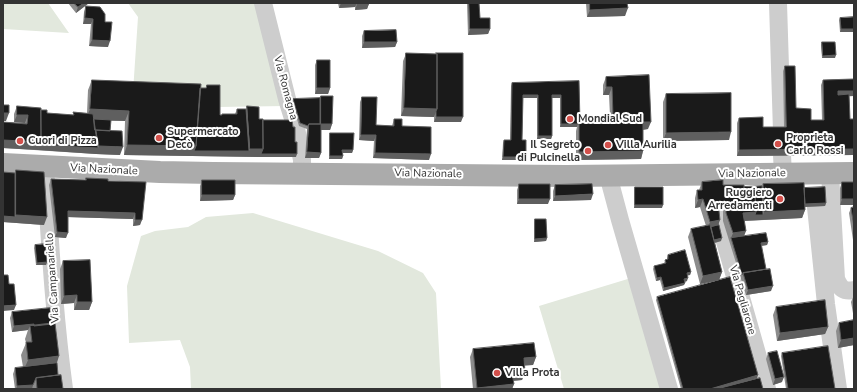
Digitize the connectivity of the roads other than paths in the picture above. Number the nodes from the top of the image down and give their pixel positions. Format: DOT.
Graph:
graph roads {
  1 [pos="263,3"];
  2 [pos="778,3"];
  3 [pos="782,132"];
  4 [pos="3,164"];
  5 [pos="45,167"];
  6 [pos="302,173"];
  7 [pos="854,173"];
  8 [pos="608,175"];
  9 [pos="818,186"];
  10 [pos="718,210"];
  11 [pos="854,290"];
  12 [pos="64,389"];
  13 [pos="669,389"];
  14 [pos="767,389"];
  15 [pos="838,389"];
  1 -- 6 [label="street, Via Romagna"];
  2 -- 3 [label="street"];
  4 -- 5 [label="main road, Via Nazionale"];
  5 -- 6 [label="main road, Via Nazionale"];
  5 -- 12 [label="street, Via Campanariello"];
  6 -- 8 [label="main road, Via Nazionale"];
  7 -- 9 [label="main road, Via Nazionale"];
  8 -- 9 [label="main road, Via Nazionale"];
  8 -- 13 [label="street"];
  9 -- 11 [label="street"];
  9 -- 15 [label="street"];
  10 -- 14 [label="street, Via Pagliarone"];
}
